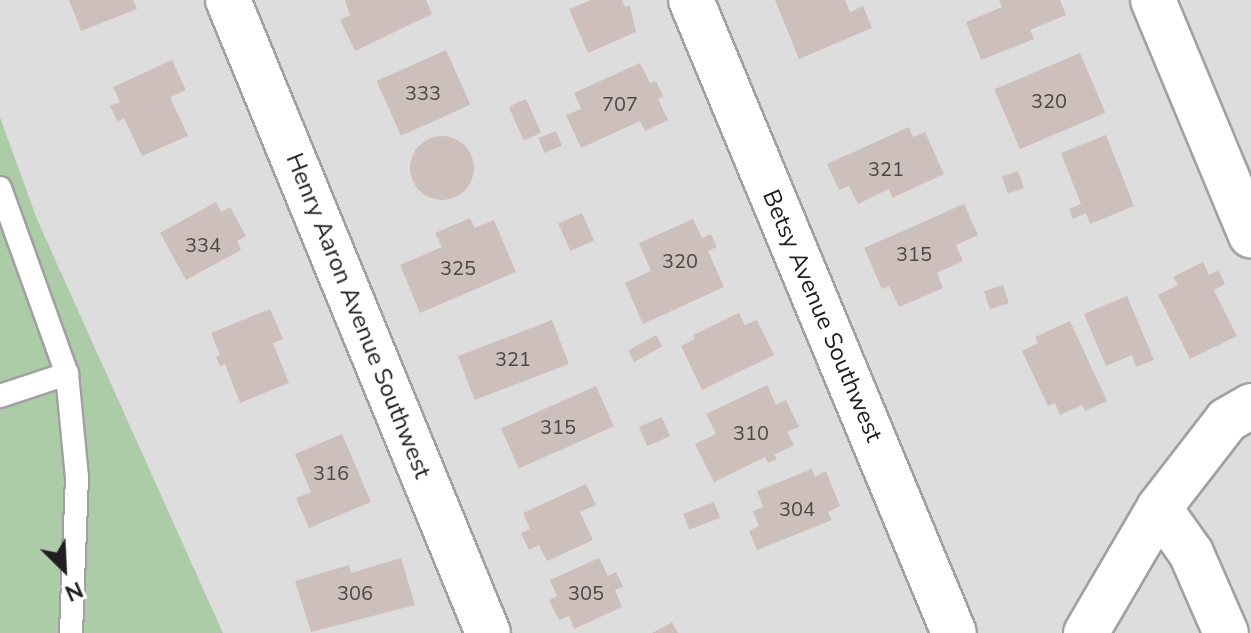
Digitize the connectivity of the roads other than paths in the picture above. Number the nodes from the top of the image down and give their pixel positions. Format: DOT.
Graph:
graph roads {
  1 [pos="228,0"];
  2 [pos="691,0"];
  3 [pos="1153,0"];
  4 [pos="0,188"];
  5 [pos="1251,235"];
  6 [pos="67,374"];
  7 [pos="0,396"];
  8 [pos="1251,406"];
  9 [pos="1159,508"];
  10 [pos="71,633"];
  11 [pos="488,633"];
  12 [pos="954,633"];
  13 [pos="1086,633"];
  14 [pos="1226,633"];
  1 -- 11 [label="street, Henry Aaron Avenue Southwest"];
  2 -- 12 [label="street, Betsy Avenue Southwest"];
  3 -- 5 [label="street"];
  4 -- 6 [label="lane"];
  6 -- 7 [label="lane"];
  6 -- 10 [label="lane"];
  8 -- 9 [label="street"];
  9 -- 13 [label="street"];
  9 -- 14 [label="street"];
}
